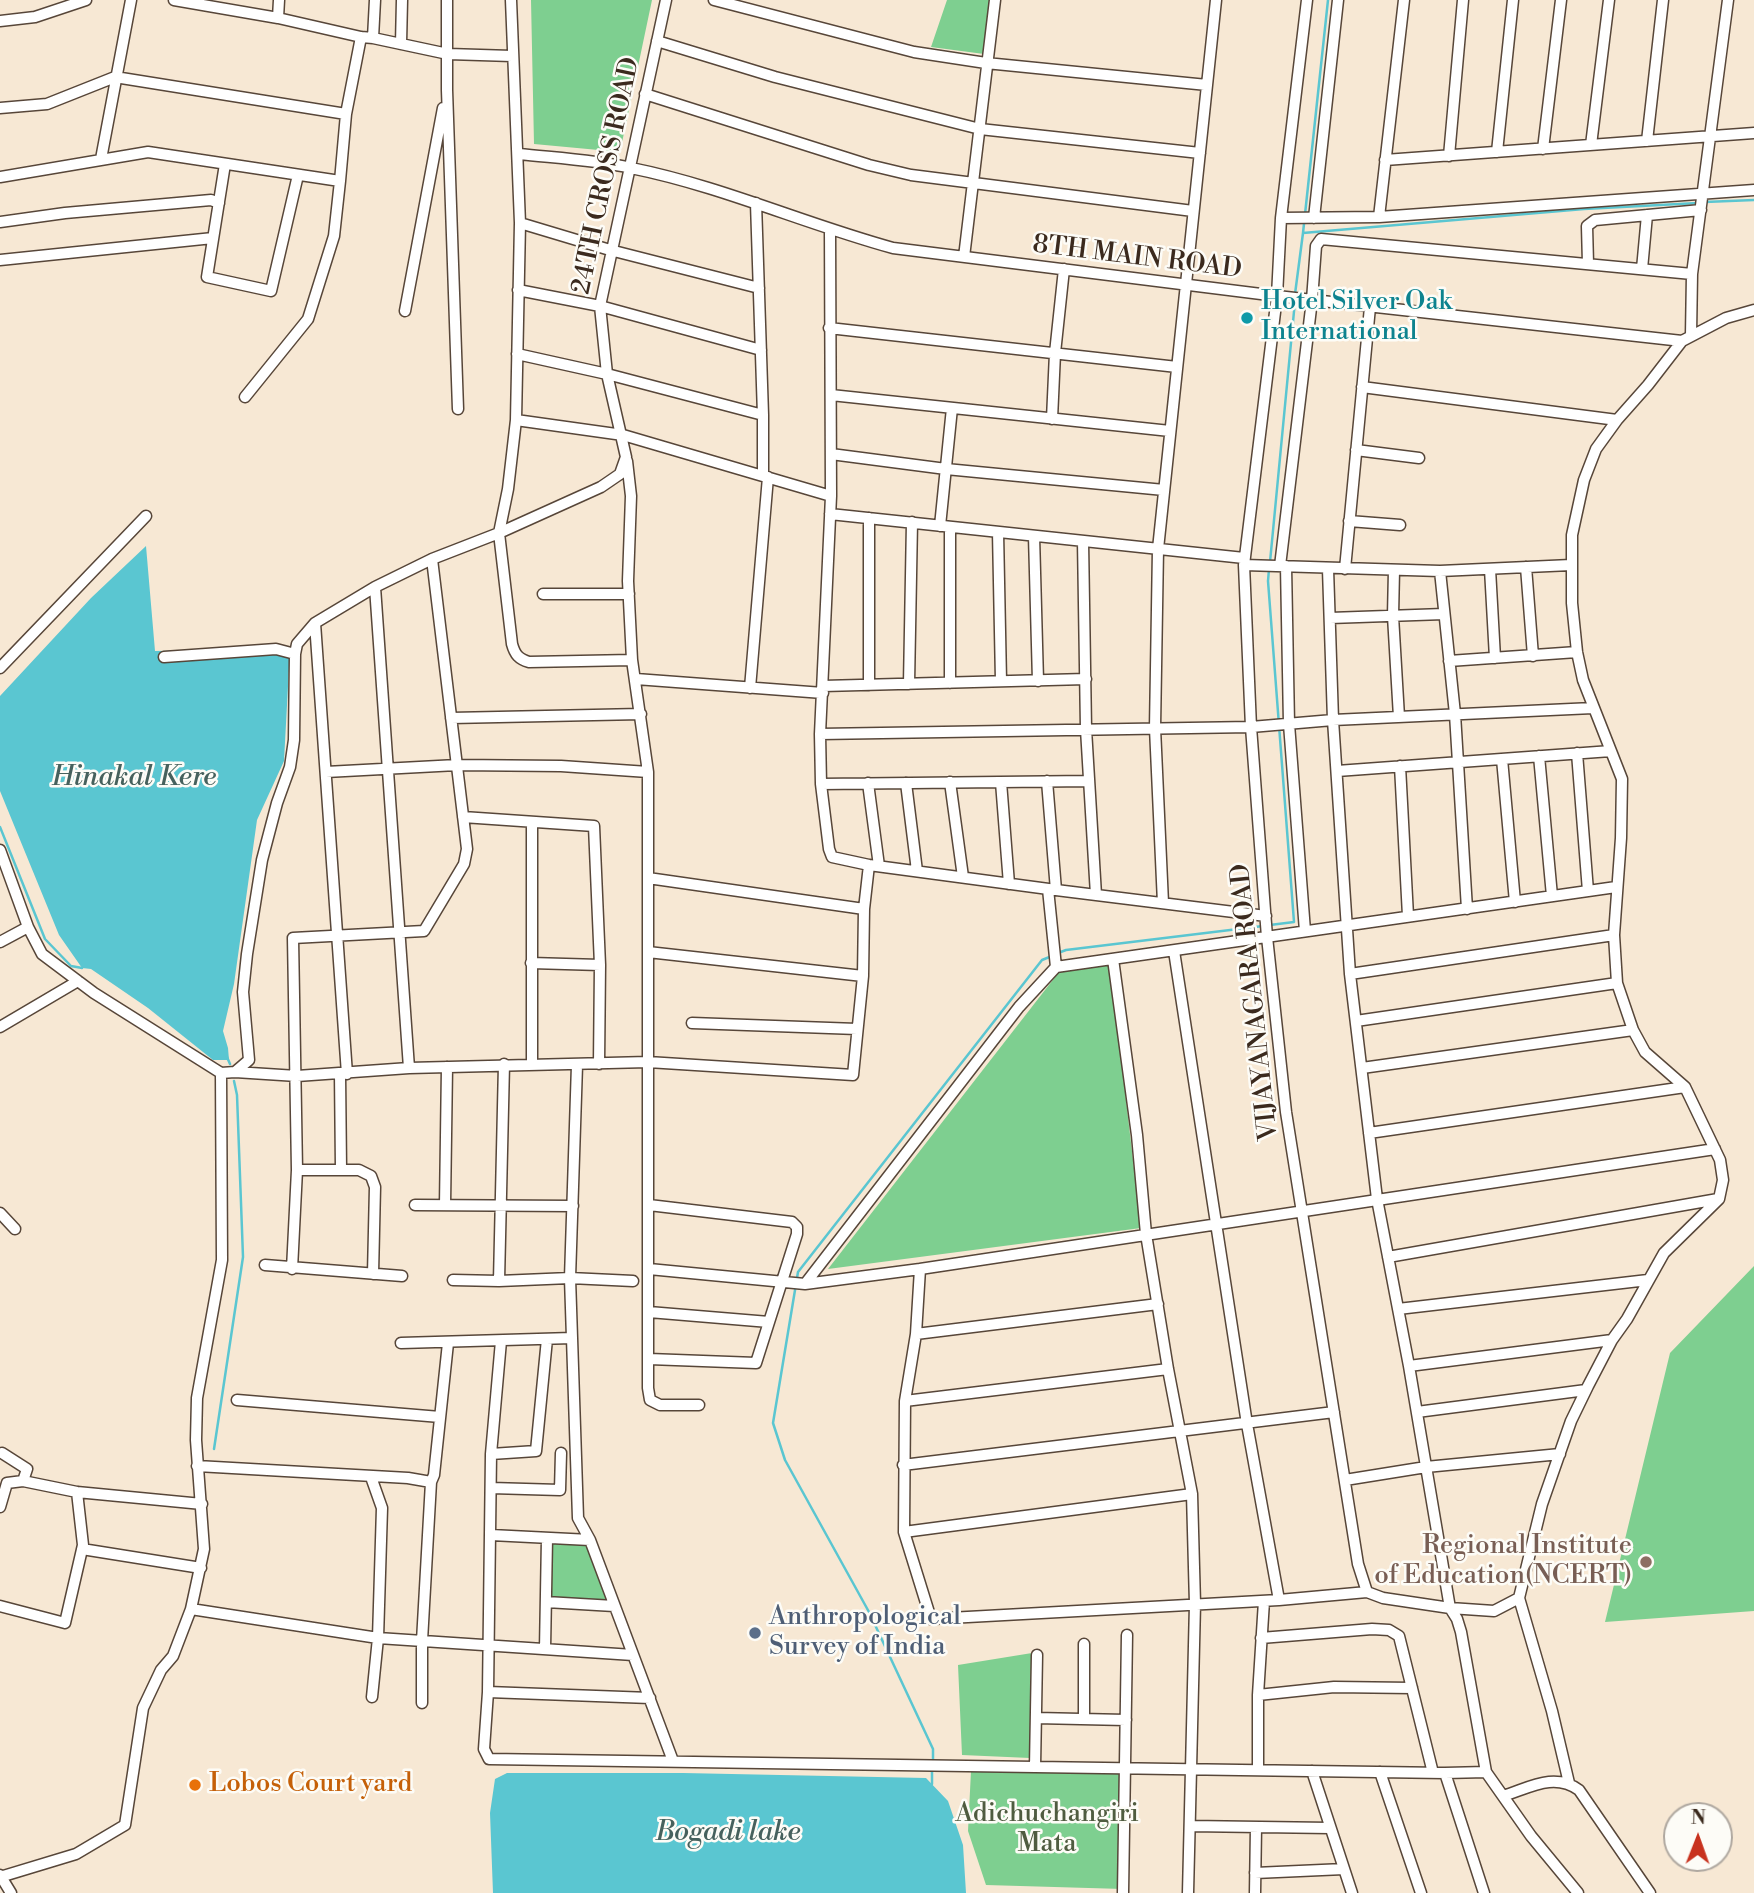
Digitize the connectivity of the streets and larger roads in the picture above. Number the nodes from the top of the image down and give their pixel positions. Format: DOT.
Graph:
graph roads {
  1 [pos="86,0"];
  2 [pos="131,0"];
  3 [pos="174,0"];
  4 [pos="279,0"];
  5 [pos="375,0"];
  6 [pos="402,0"];
  7 [pos="447,0"];
  8 [pos="511,0"];
  9 [pos="666,0"];
  10 [pos="714,0"];
  11 [pos="995,0"];
  12 [pos="1216,0"];
  13 [pos="1307,0"];
  14 [pos="1338,0"];
  15 [pos="1404,0"];
  16 [pos="1464,0"];
  17 [pos="1513,0"];
  18 [pos="1561,0"];
  19 [pos="1609,0"];
  20 [pos="1663,0"];
  21 [pos="1728,0"];
  22 [pos="278,18"];
  23 [pos="0,21"];
  24 [pos="361,37"];
  25 [pos="373,37"];
  26 [pos="657,41"];
  27 [pos="401,44"];
  28 [pos="448,54"];
  29 [pos="512,56"];
  30 [pos="986,63"];
  31 [pos="116,77"];
  32 [pos="1207,85"];
  33 [pos="447,90"];
  34 [pos="645,94"];
  35 [pos="0,108"];
  36 [pos="346,114"];
  37 [pos="980,128"];
  38 [pos="1754,133"];
  39 [pos="1710,136"];
  40 [pos="1647,141"];
  41 [pos="1591,145"];
  42 [pos="1544,149"];
  43 [pos="1497,152"];
  44 [pos="1200,153"];
  45 [pos="519,154"];
  46 [pos="1449,156"];
  47 [pos="101,159"];
  48 [pos="1385,160"];
  49 [pos="225,164"];
  50 [pos="631,168"];
  51 [pos="298,176"];
  52 [pos="0,177"];
  53 [pos="340,181"];
  54 [pos="973,183"];
  55 [pos="1754,190"];
  56 [pos="1703,194"];
  57 [pos="219,203"];
  58 [pos="756,203"];
  59 [pos="1700,210"];
  60 [pos="1193,211"];
  61 [pos="1647,215"];
  62 [pos="1378,216"];
  63 [pos="1281,218"];
  64 [pos="1314,218"];
  65 [pos="0,222"];
  66 [pos="520,223"];
  67 [pos="830,229"];
  68 [pos="213,238"];
  69 [pos="610,250"];
  70 [pos="964,257"];
  71 [pos="0,260"];
  72 [pos="1588,264"];
  73 [pos="1064,269"];
  74 [pos="1642,269"];
  75 [pos="1692,274"];
  76 [pos="1185,285"];
  77 [pos="759,288"];
  78 [pos="518,290"];
  79 [pos="1276,296"];
  80 [pos="1312,300"];
  81 [pos="600,306"];
  82 [pos="1370,307"];
  83 [pos="1754,310"];
  84 [pos="405,311"];
  85 [pos="829,328"];
  86 [pos="1687,338"];
  87 [pos="761,350"];
  88 [pos="517,354"];
  89 [pos="1055,354"];
  90 [pos="1177,367"];
  91 [pos="607,374"];
  92 [pos="1362,387"];
  93 [pos="831,395"];
  94 [pos="245,397"];
  95 [pos="952,408"];
  96 [pos="458,409"];
  97 [pos="763,415"];
  98 [pos="1052,419"];
  99 [pos="516,420"];
  100 [pos="1617,420"];
  101 [pos="1170,431"];
  102 [pos="623,435"];
  103 [pos="1356,450"];
  104 [pos="831,454"];
  105 [pos="626,457"];
  106 [pos="1419,458"];
  107 [pos="946,469"];
  108 [pos="765,476"];
  109 [pos="1164,491"];
  110 [pos="831,496"];
  111 [pos="830,514"];
  112 [pos="146,516"];
  113 [pos="869,518"];
  114 [pos="1349,521"];
  115 [pos="912,522"];
  116 [pos="1400,525"];
  117 [pos="945,526"];
  118 [pos="998,532"];
  119 [pos="499,533"];
  120 [pos="1034,536"];
  121 [pos="1083,541"];
  122 [pos="1158,549"];
  123 [pos="432,559"];
  124 [pos="1244,561"];
  125 [pos="1571,565"];
  126 [pos="1283,566"];
  127 [pos="1526,567"];
  128 [pos="1328,569"];
  129 [pos="1345,569"];
  130 [pos="1490,569"];
  131 [pos="1394,570"];
  132 [pos="1440,571"];
  133 [pos="375,587"];
  134 [pos="543,593"];
  135 [pos="629,594"];
  136 [pos="1444,614"];
  137 [pos="1393,616"];
  138 [pos="1330,618"];
  139 [pos="315,623"];
  140 [pos="1577,652"];
  141 [pos="295,653"];
  142 [pos="1533,656"];
  143 [pos="164,657"];
  144 [pos="1495,658"];
  145 [pos="632,660"];
  146 [pos="1449,661"];
  147 [pos="0,668"];
  148 [pos="635,679"];
  149 [pos="1086,679"];
  150 [pos="1001,681"];
  151 [pos="1038,681"];
  152 [pos="950,683"];
  153 [pos="909,684"];
  154 [pos="869,685"];
  155 [pos="750,688"];
  156 [pos="823,690"];
  157 [pos="1593,708"];
  158 [pos="641,714"];
  159 [pos="1455,714"];
  160 [pos="1399,717"];
  161 [pos="451,718"];
  162 [pos="1333,720"];
  163 [pos="1289,724"];
  164 [pos="1251,727"];
  165 [pos="1155,728"];
  166 [pos="1086,729"];
  167 [pos="820,734"];
  168 [pos="1611,751"];
  169 [pos="1577,753"];
  170 [pos="1539,756"];
  171 [pos="1503,759"];
  172 [pos="1457,762"];
  173 [pos="457,765"];
  174 [pos="1400,766"];
  175 [pos="388,770"];
  176 [pos="1336,771"];
  177 [pos="326,772"];
  178 [pos="648,772"];
  179 [pos="1089,780"];
  180 [pos="1046,781"];
  181 [pos="950,782"];
  182 [pos="1001,782"];
  183 [pos="868,783"];
  184 [pos="906,783"];
  185 [pos="821,784"];
  186 [pos="463,817"];
  187 [pos="532,822"];
  188 [pos="0,850"];
  189 [pos="874,865"];
  190 [pos="917,871"];
  191 [pos="962,877"];
  192 [pos="648,878"];
  193 [pos="1009,884"];
  194 [pos="1616,887"];
  195 [pos="1052,890"];
  196 [pos="1588,891"];
  197 [pos="1096,895"];
  198 [pos="1552,897"];
  199 [pos="1515,902"];
  200 [pos="1163,903"];
  201 [pos="864,909"];
  202 [pos="1467,909"];
  203 [pos="1266,916"];
  204 [pos="1408,916"];
  205 [pos="28,926"];
  206 [pos="1347,926"];
  207 [pos="1305,931"];
  208 [pos="400,933"];
  209 [pos="1614,935"];
  210 [pos="337,936"];
  211 [pos="1267,937"];
  212 [pos="0,942"];
  213 [pos="1174,951"];
  214 [pos="648,952"];
  215 [pos="1113,959"];
  216 [pos="531,963"];
  217 [pos="600,965"];
  218 [pos="1056,967"];
  219 [pos="1350,974"];
  220 [pos="863,975"];
  221 [pos="78,981"];
  222 [pos="1617,983"];
  223 [pos="1356,1021"];
  224 [pos="692,1023"];
  225 [pos="0,1027"];
  226 [pos="858,1028"];
  227 [pos="1633,1030"];
  228 [pos="648,1062"];
  229 [pos="599,1063"];
  230 [pos="504,1064"];
  231 [pos="532,1064"];
  232 [pos="578,1065"];
  233 [pos="447,1067"];
  234 [pos="410,1068"];
  235 [pos="1362,1069"];
  236 [pos="235,1072"];
  237 [pos="221,1073"];
  238 [pos="343,1074"];
  239 [pos="297,1076"];
  240 [pos="1685,1087"];
  241 [pos="1369,1133"];
  242 [pos="1715,1149"];
  243 [pos="341,1169"];
  244 [pos="298,1170"];
  245 [pos="1377,1199"];
  246 [pos="1719,1199"];
  247 [pos="415,1205"];
  248 [pos="445,1205"];
  249 [pos="649,1205"];
  250 [pos="500,1206"];
  251 [pos="573,1206"];
  252 [pos="1302,1210"];
  253 [pos="0,1213"];
  254 [pos="1215,1225"];
  255 [pos="15,1229"];
  256 [pos="1146,1234"];
  257 [pos="1388,1257"];
  258 [pos="265,1265"];
  259 [pos="292,1269"];
  260 [pos="649,1269"];
  261 [pos="920,1269"];
  262 [pos="373,1274"];
  263 [pos="402,1276"];
  264 [pos="570,1278"];
  265 [pos="453,1280"];
  266 [pos="1648,1280"];
  267 [pos="499,1281"];
  268 [pos="633,1281"];
  269 [pos="784,1283"];
  270 [pos="802,1284"];
  271 [pos="1158,1304"];
  272 [pos="1398,1309"];
  273 [pos="649,1312"];
  274 [pos="769,1322"];
  275 [pos="916,1334"];
  276 [pos="572,1338"];
  277 [pos="548,1339"];
  278 [pos="1612,1340"];
  279 [pos="501,1341"];
  280 [pos="401,1343"];
  281 [pos="448,1343"];
  282 [pos="649,1359"];
  283 [pos="1409,1366"];
  284 [pos="1168,1368"];
  285 [pos="1586,1390"];
  286 [pos="237,1400"];
  287 [pos="905,1401"];
  288 [pos="699,1405"];
  289 [pos="1334,1412"];
  290 [pos="1417,1412"];
  291 [pos="440,1416"];
  292 [pos="1247,1424"];
  293 [pos="1180,1430"];
  294 [pos="561,1452"];
  295 [pos="2,1454"];
  296 [pos="491,1454"];
  297 [pos="1560,1454"];
  298 [pos="903,1465"];
  299 [pos="197,1466"];
  300 [pos="1426,1467"];
  301 [pos="371,1477"];
  302 [pos="1345,1479"];
  303 [pos="23,1481"];
  304 [pos="431,1482"];
  305 [pos="491,1488"];
  306 [pos="77,1492"];
  307 [pos="1192,1494"];
  308 [pos="202,1504"];
  309 [pos="0,1507"];
  310 [pos="904,1532"];
  311 [pos="491,1535"];
  312 [pos="547,1538"];
  313 [pos="590,1540"];
  314 [pos="82,1549"];
  315 [pos="201,1568"];
  316 [pos="1367,1592"];
  317 [pos="1519,1598"];
  318 [pos="1264,1601"];
  319 [pos="1279,1601"];
  320 [pos="546,1602"];
  321 [pos="1195,1604"];
  322 [pos="0,1606"];
  323 [pos="614,1606"];
  324 [pos="1450,1608"];
  325 [pos="191,1609"];
  326 [pos="1127,1634"];
  327 [pos="378,1638"];
  328 [pos="1261,1638"];
  329 [pos="422,1641"];
  330 [pos="1084,1644"];
  331 [pos="487,1646"];
  332 [pos="545,1649"];
  333 [pos="633,1655"];
  334 [pos="1037,1655"];
  335 [pos="1412,1688"];
  336 [pos="488,1692"];
  337 [pos="1258,1695"];
  338 [pos="372,1697"];
  339 [pos="650,1698"];
  340 [pos="422,1703"];
  341 [pos="1036,1718"];
  342 [pos="1084,1719"];
  343 [pos="1126,1720"];
  344 [pos="673,1761"];
  345 [pos="1035,1767"];
  346 [pos="1125,1768"];
  347 [pos="1191,1770"];
  348 [pos="1258,1770"];
  349 [pos="1312,1771"];
  350 [pos="1380,1772"];
  351 [pos="1486,1772"];
  352 [pos="1433,1773"];
  353 [pos="1445,1773"];
  354 [pos="1569,1783"];
  355 [pos="1503,1796"];
  356 [pos="1190,1826"];
  357 [pos="1256,1827"];
  358 [pos="1330,1828"];
  359 [pos="1344,1869"];
  360 [pos="1255,1873"];
  361 [pos="0,1876"];
  362 [pos="11,1893"];
  363 [pos="1123,1893"];
  364 [pos="1188,1893"];
  365 [pos="1255,1893"];
  366 [pos="1352,1893"];
  367 [pos="1421,1893"];
  368 [pos="1484,1893"];
  369 [pos="1578,1893"];
  370 [pos="1650,1893"];
  1 -- 23 [label="street"];
  2 -- 31 [label="street"];
  3 -- 22 [label="street"];
  4 -- 22 [label="street"];
  5 -- 25 [label="street"];
  6 -- 27 [label="street"];
  7 -- 28 [label="street"];
  8 -- 29 [label="street"];
  9 -- 26 [label="street, 24TH CROSS ROAD"];
  10 -- 30 [label="street"];
  11 -- 30 [label="street"];
  12 -- 32 [label="street"];
  13 -- 63 [label="street, VIJAYANAGARA ROAD"];
  14 -- 64 [label="street"];
  15 -- 48 [label="street"];
  16 -- 46 [label="street"];
  17 -- 43 [label="street"];
  18 -- 42 [label="street"];
  19 -- 41 [label="street"];
  20 -- 40 [label="street"];
  21 -- 39 [label="street"];
  22 -- 24 [label="street"];
  24 -- 25 [label="street"];
  24 -- 36 [label="street"];
  25 -- 27 [label="street"];
  26 -- 34 [label="street, 24TH CROSS ROAD"];
  26 -- 37 [label="street"];
  27 -- 28 [label="street"];
  28 -- 29 [label="street"];
  28 -- 33 [label="street"];
  29 -- 45 [label="street"];
  30 -- 32 [label="street"];
  30 -- 37 [label="street"];
  31 -- 35 [label="street"];
  31 -- 36 [label="street"];
  31 -- 47 [label="street"];
  32 -- 44 [label="street"];
  33 -- 84 [label="street"];
  33 -- 96 [label="street"];
  34 -- 50 [label="street, 24TH CROSS ROAD"];
  34 -- 54 [label="street"];
  36 -- 53 [label="street"];
  37 -- 44 [label="street"];
  37 -- 54 [label="street"];
  38 -- 39 [label="street"];
  39 -- 40 [label="street"];
  39 -- 56 [label="street"];
  40 -- 41 [label="street"];
  41 -- 42 [label="street"];
  42 -- 43 [label="street"];
  43 -- 46 [label="street"];
  44 -- 60 [label="street"];
  45 -- 50 [label="street, 8TH MAIN ROAD"];
  45 -- 66 [label="street"];
  46 -- 48 [label="street"];
  47 -- 49 [label="street"];
  47 -- 52 [label="street"];
  48 -- 62 [label="street"];
  49 -- 51 [label="street"];
  49 -- 57 [label="street"];
  50 -- 58 [label="street, 8TH MAIN ROAD"];
  50 -- 69 [label="street, 24TH CROSS ROAD"];
  51 -- 53 [label="street"];
  51 -- 68 [label="street"];
  53 -- 94 [label="street"];
  54 -- 60 [label="street"];
  54 -- 70 [label="street"];
  55 -- 56 [label="street"];
  56 -- 59 [label="street"];
  56 -- 62 [label="street"];
  57 -- 65 [label="street"];
  57 -- 68 [label="street"];
  58 -- 67 [label="street, 8TH MAIN ROAD"];
  58 -- 77 [label="street"];
  59 -- 61 [label="street"];
  59 -- 75 [label="street"];
  60 -- 76 [label="street"];
  61 -- 72 [label="street"];
  61 -- 74 [label="street"];
  62 -- 64 [label="street"];
  63 -- 64 [label="street"];
  63 -- 79 [label="street, VIJAYANAGARA ROAD"];
  66 -- 69 [label="street"];
  66 -- 78 [label="street"];
  67 -- 70 [label="street, 8TH MAIN ROAD"];
  67 -- 85 [label="street"];
  68 -- 71 [label="street"];
  69 -- 77 [label="street"];
  69 -- 81 [label="street, 24TH CROSS ROAD"];
  70 -- 73 [label="street, 8TH MAIN ROAD"];
  72 -- 74 [label="street"];
  72 -- 80 [label="street"];
  73 -- 76 [label="street, 8TH MAIN ROAD"];
  73 -- 89 [label="street"];
  74 -- 75 [label="street"];
  75 -- 86 [label="street"];
  76 -- 79 [label="street, 8TH MAIN ROAD"];
  76 -- 90 [label="street"];
  77 -- 87 [label="street"];
  78 -- 81 [label="street"];
  78 -- 88 [label="street"];
  79 -- 80 [label="street, 8TH MAIN ROAD"];
  79 -- 124 [label="street, VIJAYANAGARA ROAD"];
  80 -- 82 [label="street, 8TH MAIN ROAD"];
  80 -- 126 [label="street"];
  81 -- 87 [label="street"];
  81 -- 91 [label="street, 24TH CROSS ROAD"];
  82 -- 86 [label="street, 8TH MAIN ROAD"];
  82 -- 92 [label="street"];
  83 -- 86 [label="street"];
  85 -- 89 [label="street"];
  85 -- 93 [label="street"];
  86 -- 100 [label="street"];
  87 -- 97 [label="street"];
  88 -- 91 [label="street"];
  88 -- 99 [label="street"];
  89 -- 90 [label="street"];
  89 -- 98 [label="street"];
  90 -- 101 [label="street"];
  91 -- 97 [label="street"];
  91 -- 102 [label="street, 24TH CROSS ROAD"];
  92 -- 100 [label="street"];
  92 -- 103 [label="street"];
  93 -- 95 [label="street"];
  93 -- 104 [label="street"];
  95 -- 98 [label="street"];
  95 -- 107 [label="street"];
  97 -- 108 [label="street"];
  98 -- 101 [label="street"];
  99 -- 102 [label="street"];
  99 -- 119 [label="street"];
  100 -- 125 [label="street"];
  101 -- 109 [label="street"];
  102 -- 105 [label="street, 24TH CROSS ROAD"];
  102 -- 108 [label="street"];
  103 -- 106 [label="street"];
  103 -- 114 [label="street"];
  104 -- 107 [label="street"];
  104 -- 110 [label="street"];
  105 -- 119 [label="street"];
  105 -- 135 [label="street, 24TH CROSS ROAD"];
  107 -- 109 [label="street"];
  107 -- 117 [label="street"];
  108 -- 110 [label="street"];
  108 -- 155 [label="street"];
  109 -- 122 [label="street"];
  110 -- 111 [label="street"];
  111 -- 113 [label="street"];
  111 -- 156 [label="street"];
  112 -- 147 [label="street"];
  113 -- 115 [label="street"];
  113 -- 154 [label="street"];
  114 -- 116 [label="street"];
  114 -- 129 [label="street"];
  115 -- 117 [label="street"];
  115 -- 153 [label="street"];
  117 -- 118 [label="street"];
  117 -- 152 [label="street"];
  118 -- 120 [label="street"];
  118 -- 150 [label="street"];
  119 -- 123 [label="street"];
  119 -- 145 [label="street"];
  120 -- 121 [label="street"];
  120 -- 151 [label="street"];
  121 -- 122 [label="street"];
  121 -- 149 [label="street"];
  122 -- 124 [label="street"];
  122 -- 165 [label="street"];
  123 -- 133 [label="street"];
  123 -- 161 [label="street"];
  124 -- 126 [label="street"];
  124 -- 164 [label="street, VIJAYANAGARA ROAD"];
  125 -- 127 [label="street"];
  125 -- 140 [label="street"];
  126 -- 128 [label="street"];
  126 -- 163 [label="street"];
  127 -- 130 [label="street"];
  127 -- 142 [label="street"];
  128 -- 129 [label="street"];
  128 -- 138 [label="street"];
  129 -- 131 [label="street"];
  130 -- 132 [label="street"];
  130 -- 144 [label="street"];
  131 -- 132 [label="street"];
  131 -- 137 [label="street"];
  132 -- 136 [label="street"];
  133 -- 139 [label="street"];
  133 -- 175 [label="street"];
  134 -- 135 [label="street"];
  135 -- 145 [label="street, 24TH CROSS ROAD"];
  136 -- 137 [label="street"];
  136 -- 146 [label="street"];
  137 -- 138 [label="street"];
  137 -- 160 [label="street"];
  138 -- 162 [label="street"];
  139 -- 141 [label="street"];
  139 -- 177 [label="street"];
  140 -- 142 [label="street"];
  140 -- 157 [label="street"];
  141 -- 143 [label="street"];
  141 -- 236 [label="street"];
  142 -- 144 [label="street"];
  144 -- 146 [label="street"];
  145 -- 148 [label="street, 24TH CROSS ROAD"];
  146 -- 159 [label="street"];
  148 -- 155 [label="street"];
  148 -- 158 [label="street, 24TH CROSS ROAD"];
  149 -- 151 [label="street"];
  149 -- 166 [label="street"];
  150 -- 151 [label="street"];
  150 -- 152 [label="street"];
  152 -- 153 [label="street"];
  153 -- 154 [label="street"];
  154 -- 156 [label="street"];
  155 -- 156 [label="street"];
  156 -- 167 [label="street"];
  157 -- 159 [label="street"];
  157 -- 168 [label="street"];
  158 -- 161 [label="street"];
  158 -- 178 [label="street, 24TH CROSS ROAD"];
  159 -- 160 [label="street"];
  159 -- 172 [label="street"];
  160 -- 162 [label="street"];
  161 -- 173 [label="street"];
  162 -- 163 [label="street"];
  162 -- 176 [label="street"];
  163 -- 164 [label="street"];
  163 -- 207 [label="street"];
  164 -- 165 [label="street"];
  164 -- 203 [label="street, VIJAYANAGARA ROAD"];
  165 -- 166 [label="street"];
  165 -- 200 [label="street"];
  166 -- 167 [label="street"];
  166 -- 179 [label="street"];
  167 -- 185 [label="street"];
  168 -- 169 [label="street"];
  168 -- 194 [label="street"];
  169 -- 170 [label="street"];
  169 -- 196 [label="street"];
  170 -- 171 [label="street"];
  170 -- 198 [label="street"];
  171 -- 172 [label="street"];
  171 -- 199 [label="street"];
  172 -- 174 [label="street"];
  172 -- 202 [label="street"];
  173 -- 175 [label="street"];
  173 -- 178 [label="street"];
  173 -- 186 [label="street"];
  174 -- 176 [label="street"];
  174 -- 204 [label="street"];
  175 -- 177 [label="street"];
  175 -- 208 [label="street"];
  176 -- 206 [label="street"];
  177 -- 210 [label="street"];
  178 -- 192 [label="street, 24TH CROSS ROAD"];
  179 -- 180 [label="street"];
  179 -- 197 [label="street"];
  180 -- 182 [label="street"];
  180 -- 195 [label="street"];
  181 -- 182 [label="street"];
  181 -- 184 [label="street"];
  181 -- 191 [label="street"];
  182 -- 193 [label="street"];
  183 -- 184 [label="street"];
  183 -- 185 [label="street"];
  183 -- 189 [label="street"];
  184 -- 190 [label="street"];
  185 -- 189 [label="street"];
  186 -- 187 [label="street"];
  186 -- 208 [label="street"];
  187 -- 216 [label="street"];
  187 -- 217 [label="street"];
  188 -- 205 [label="street"];
  189 -- 190 [label="street"];
  189 -- 201 [label="street"];
  190 -- 191 [label="street"];
  191 -- 193 [label="street"];
  192 -- 201 [label="street"];
  192 -- 214 [label="street, 24TH CROSS ROAD"];
  193 -- 195 [label="street"];
  194 -- 196 [label="street"];
  194 -- 209 [label="street"];
  195 -- 197 [label="street"];
  195 -- 218 [label="street"];
  196 -- 198 [label="street"];
  197 -- 200 [label="street"];
  198 -- 199 [label="street"];
  199 -- 202 [label="street"];
  200 -- 203 [label="street"];
  201 -- 220 [label="street"];
  202 -- 204 [label="street"];
  203 -- 211 [label="street, VIJAYANAGARA ROAD"];
  204 -- 206 [label="street"];
  205 -- 212 [label="street"];
  205 -- 221 [label="street"];
  206 -- 207 [label="street"];
  206 -- 219 [label="street"];
  207 -- 211 [label="street"];
  208 -- 210 [label="street"];
  208 -- 234 [label="street"];
  209 -- 219 [label="street"];
  209 -- 222 [label="street"];
  210 -- 238 [label="street"];
  210 -- 239 [label="street"];
  211 -- 213 [label="street"];
  211 -- 252 [label="street, VIJAYANAGARA ROAD"];
  213 -- 215 [label="street"];
  213 -- 254 [label="street"];
  214 -- 220 [label="street"];
  214 -- 228 [label="street, 24TH CROSS ROAD"];
  215 -- 218 [label="street"];
  215 -- 256 [label="street"];
  216 -- 217 [label="street"];
  216 -- 231 [label="street"];
  217 -- 229 [label="street"];
  218 -- 270 [label="street"];
  219 -- 223 [label="street"];
  220 -- 226 [label="street"];
  221 -- 225 [label="street"];
  221 -- 237 [label="street"];
  222 -- 223 [label="street"];
  222 -- 227 [label="street"];
  223 -- 235 [label="street"];
  224 -- 226 [label="street"];
  226 -- 228 [label="street"];
  227 -- 235 [label="street"];
  227 -- 240 [label="street"];
  228 -- 229 [label="street"];
  228 -- 249 [label="street, 24TH CROSS ROAD"];
  229 -- 232 [label="street"];
  230 -- 231 [label="street"];
  230 -- 233 [label="street"];
  230 -- 250 [label="street"];
  231 -- 232 [label="street"];
  232 -- 251 [label="street"];
  233 -- 234 [label="street"];
  233 -- 248 [label="street"];
  234 -- 238 [label="street"];
  235 -- 241 [label="street"];
  236 -- 237 [label="street"];
  236 -- 239 [label="street"];
  237 -- 299 [label="street"];
  238 -- 239 [label="street"];
  238 -- 243 [label="street"];
  239 -- 244 [label="street"];
  240 -- 241 [label="street"];
  240 -- 242 [label="street"];
  241 -- 245 [label="street"];
  242 -- 245 [label="street"];
  242 -- 246 [label="street"];
  243 -- 244 [label="street"];
  243 -- 262 [label="street"];
  244 -- 259 [label="street"];
  245 -- 252 [label="street"];
  245 -- 257 [label="street"];
  246 -- 257 [label="street"];
  246 -- 266 [label="street"];
  247 -- 248 [label="street"];
  248 -- 250 [label="street"];
  249 -- 260 [label="street, 24TH CROSS ROAD"];
  249 -- 269 [label="street"];
  250 -- 251 [label="street"];
  250 -- 267 [label="street"];
  251 -- 264 [label="street"];
  252 -- 254 [label="street"];
  252 -- 289 [label="street, VIJAYANAGARA ROAD"];
  253 -- 255 [label="street"];
  254 -- 256 [label="street"];
  254 -- 292 [label="street"];
  256 -- 261 [label="street"];
  256 -- 271 [label="street"];
  257 -- 272 [label="street"];
  258 -- 259 [label="street"];
  259 -- 262 [label="street"];
  260 -- 269 [label="street"];
  260 -- 273 [label="street, 24TH CROSS ROAD"];
  261 -- 270 [label="street"];
  261 -- 275 [label="street"];
  262 -- 263 [label="street"];
  264 -- 267 [label="street"];
  264 -- 268 [label="street"];
  264 -- 276 [label="street"];
  265 -- 267 [label="street"];
  266 -- 272 [label="street"];
  266 -- 278 [label="street"];
  269 -- 270 [label="street"];
  269 -- 274 [label="street"];
  271 -- 275 [label="street"];
  271 -- 284 [label="street"];
  272 -- 283 [label="street"];
  273 -- 274 [label="street"];
  273 -- 282 [label="street, 24TH CROSS ROAD"];
  274 -- 282 [label="street"];
  275 -- 287 [label="street"];
  276 -- 277 [label="street"];
  276 -- 313 [label="street"];
  277 -- 279 [label="street"];
  277 -- 296 [label="street"];
  278 -- 283 [label="street"];
  278 -- 285 [label="street"];
  279 -- 281 [label="street"];
  279 -- 296 [label="street"];
  280 -- 281 [label="street"];
  281 -- 291 [label="street"];
  282 -- 288 [label="street, 24TH CROSS ROAD"];
  283 -- 290 [label="street"];
  284 -- 287 [label="street"];
  284 -- 293 [label="street"];
  285 -- 290 [label="street"];
  285 -- 297 [label="street"];
  286 -- 291 [label="street"];
  287 -- 298 [label="street"];
  289 -- 292 [label="street"];
  289 -- 302 [label="street, VIJAYANAGARA ROAD"];
  290 -- 300 [label="street"];
  291 -- 304 [label="street"];
  292 -- 293 [label="street"];
  292 -- 319 [label="street"];
  293 -- 298 [label="street"];
  293 -- 307 [label="street"];
  294 -- 305 [label="street"];
  295 -- 303 [label="street"];
  296 -- 305 [label="street"];
  297 -- 300 [label="street"];
  297 -- 317 [label="street"];
  298 -- 310 [label="street"];
  299 -- 301 [label="street"];
  299 -- 308 [label="street"];
  300 -- 302 [label="street"];
  300 -- 324 [label="street"];
  301 -- 304 [label="street"];
  301 -- 327 [label="street"];
  302 -- 316 [label="street, VIJAYANAGARA ROAD"];
  303 -- 306 [label="street"];
  303 -- 309 [label="street"];
  304 -- 329 [label="street"];
  305 -- 311 [label="street"];
  306 -- 308 [label="street"];
  306 -- 314 [label="street"];
  307 -- 310 [label="street"];
  307 -- 321 [label="street"];
  308 -- 315 [label="street"];
  310 -- 321 [label="street"];
  311 -- 312 [label="street"];
  311 -- 331 [label="street"];
  312 -- 313 [label="street"];
  312 -- 320 [label="street"];
  313 -- 323 [label="street"];
  314 -- 315 [label="street"];
  314 -- 322 [label="street"];
  315 -- 325 [label="street"];
  316 -- 319 [label="street"];
  316 -- 324 [label="street"];
  317 -- 324 [label="street"];
  317 -- 354 [label="street"];
  318 -- 319 [label="street"];
  318 -- 321 [label="street"];
  318 -- 328 [label="street"];
  320 -- 323 [label="street"];
  320 -- 332 [label="street"];
  321 -- 347 [label="street"];
  323 -- 333 [label="street"];
  324 -- 351 [label="street"];
  325 -- 327 [label="street"];
  325 -- 361 [label="street"];
  326 -- 343 [label="street"];
  327 -- 329 [label="street"];
  327 -- 338 [label="street"];
  328 -- 335 [label="street"];
  328 -- 337 [label="street"];
  329 -- 331 [label="street"];
  329 -- 340 [label="street"];
  330 -- 342 [label="street"];
  331 -- 332 [label="street"];
  331 -- 336 [label="street"];
  332 -- 333 [label="street"];
  333 -- 339 [label="street"];
  334 -- 341 [label="street"];
  335 -- 337 [label="street"];
  335 -- 352 [label="street"];
  336 -- 339 [label="street"];
  336 -- 344 [label="street"];
  337 -- 348 [label="street"];
  339 -- 344 [label="street"];
  341 -- 342 [label="street"];
  341 -- 345 [label="street"];
  342 -- 343 [label="street"];
  343 -- 346 [label="street"];
  344 -- 345 [label="street"];
  345 -- 346 [label="street"];
  346 -- 347 [label="street"];
  346 -- 363 [label="street"];
  347 -- 348 [label="street"];
  347 -- 356 [label="street"];
  348 -- 349 [label="street"];
  349 -- 350 [label="street"];
  349 -- 358 [label="street"];
  350 -- 352 [label="street"];
  350 -- 367 [label="street"];
  351 -- 353 [label="street"];
  351 -- 355 [label="street"];
  352 -- 353 [label="street"];
  353 -- 368 [label="street"];
  354 -- 355 [label="street"];
  354 -- 370 [label="street"];
  355 -- 369 [label="street"];
  356 -- 357 [label="street"];
  356 -- 364 [label="street"];
  357 -- 358 [label="street"];
  357 -- 360 [label="street"];
  358 -- 359 [label="street"];
  359 -- 360 [label="street"];
  359 -- 366 [label="street"];
  360 -- 365 [label="street"];
  361 -- 362 [label="street"];
}
